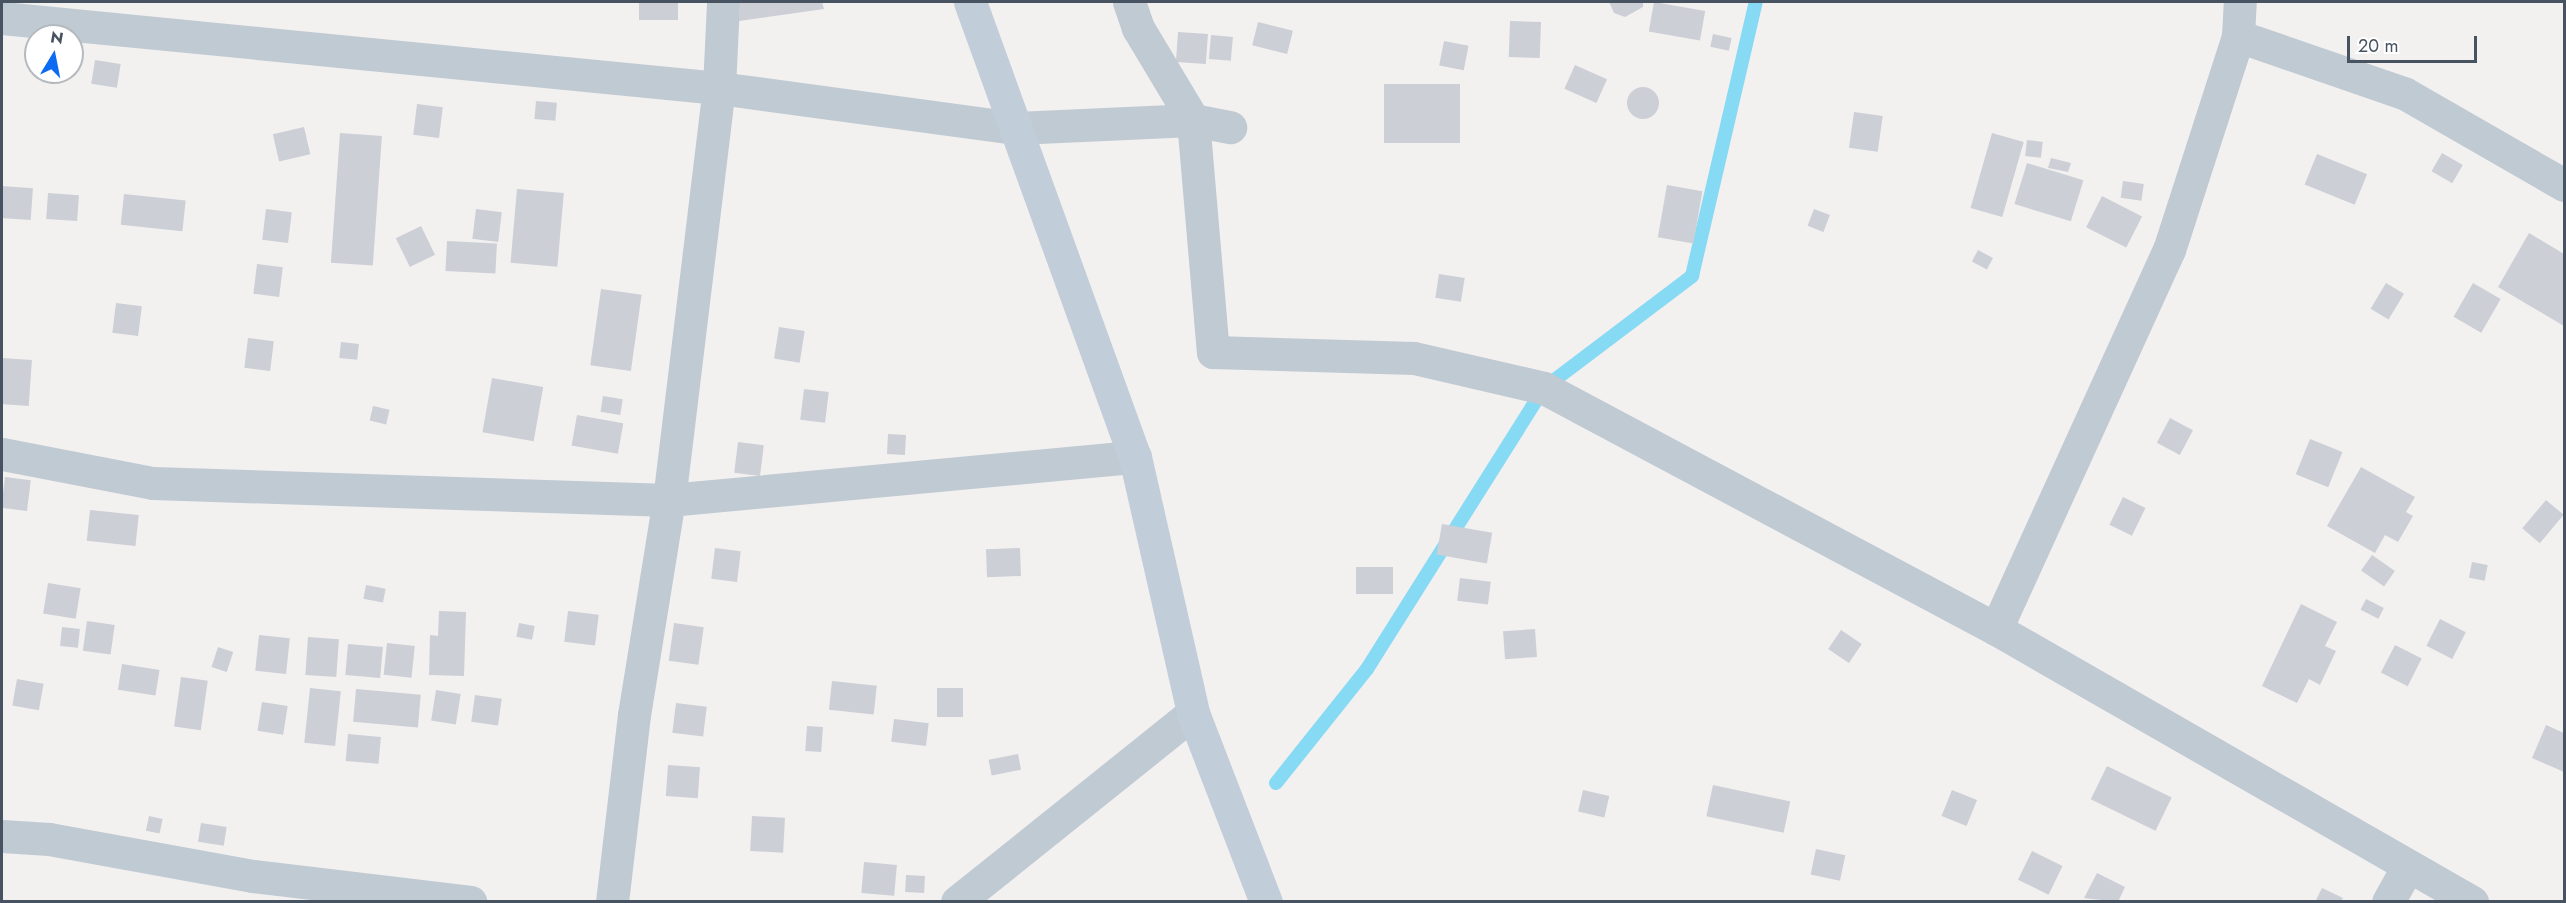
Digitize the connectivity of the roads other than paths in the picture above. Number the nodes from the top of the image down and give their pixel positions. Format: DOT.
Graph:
graph roads {
  1 [pos="723,2"];
  2 [pos="970,2"];
  3 [pos="1129,2"];
  4 [pos="2240,2"];
  5 [pos="2,18"];
  6 [pos="2238,36"];
  7 [pos="719,88"];
  8 [pos="1193,120"];
  9 [pos="1230,127"];
  10 [pos="1016,128"];
  11 [pos="2565,185"];
  12 [pos="2,454"];
  13 [pos="1135,457"];
  14 [pos="669,500"];
  15 [pos="1996,629"];
  16 [pos="1193,713"];
  17 [pos="2,836"];
  18 [pos="2407,868"];
  19 [pos="470,902"];
  20 [pos="612,902"];
  21 [pos="957,902"];
  22 [pos="1266,902"];
  23 [pos="2388,902"];
  24 [pos="2472,902"];
  1 -- 7 [label="street"];
  2 -- 10 [label="main road"];
  3 -- 8 [label="street"];
  4 -- 6 [label="street"];
  5 -- 7 [label="street"];
  6 -- 11 [label="street"];
  6 -- 15 [label="street"];
  7 -- 10 [label="street"];
  7 -- 14 [label="street"];
  8 -- 9 [label="street"];
  8 -- 10 [label="street"];
  8 -- 15 [label="street"];
  10 -- 13 [label="main road"];
  12 -- 14 [label="street"];
  13 -- 14 [label="street"];
  13 -- 16 [label="main road"];
  14 -- 20 [label="street"];
  15 -- 18 [label="street"];
  16 -- 21 [label="street"];
  16 -- 22 [label="main road"];
  17 -- 19 [label="street"];
  18 -- 23 [label="street"];
  18 -- 24 [label="street"];
}
